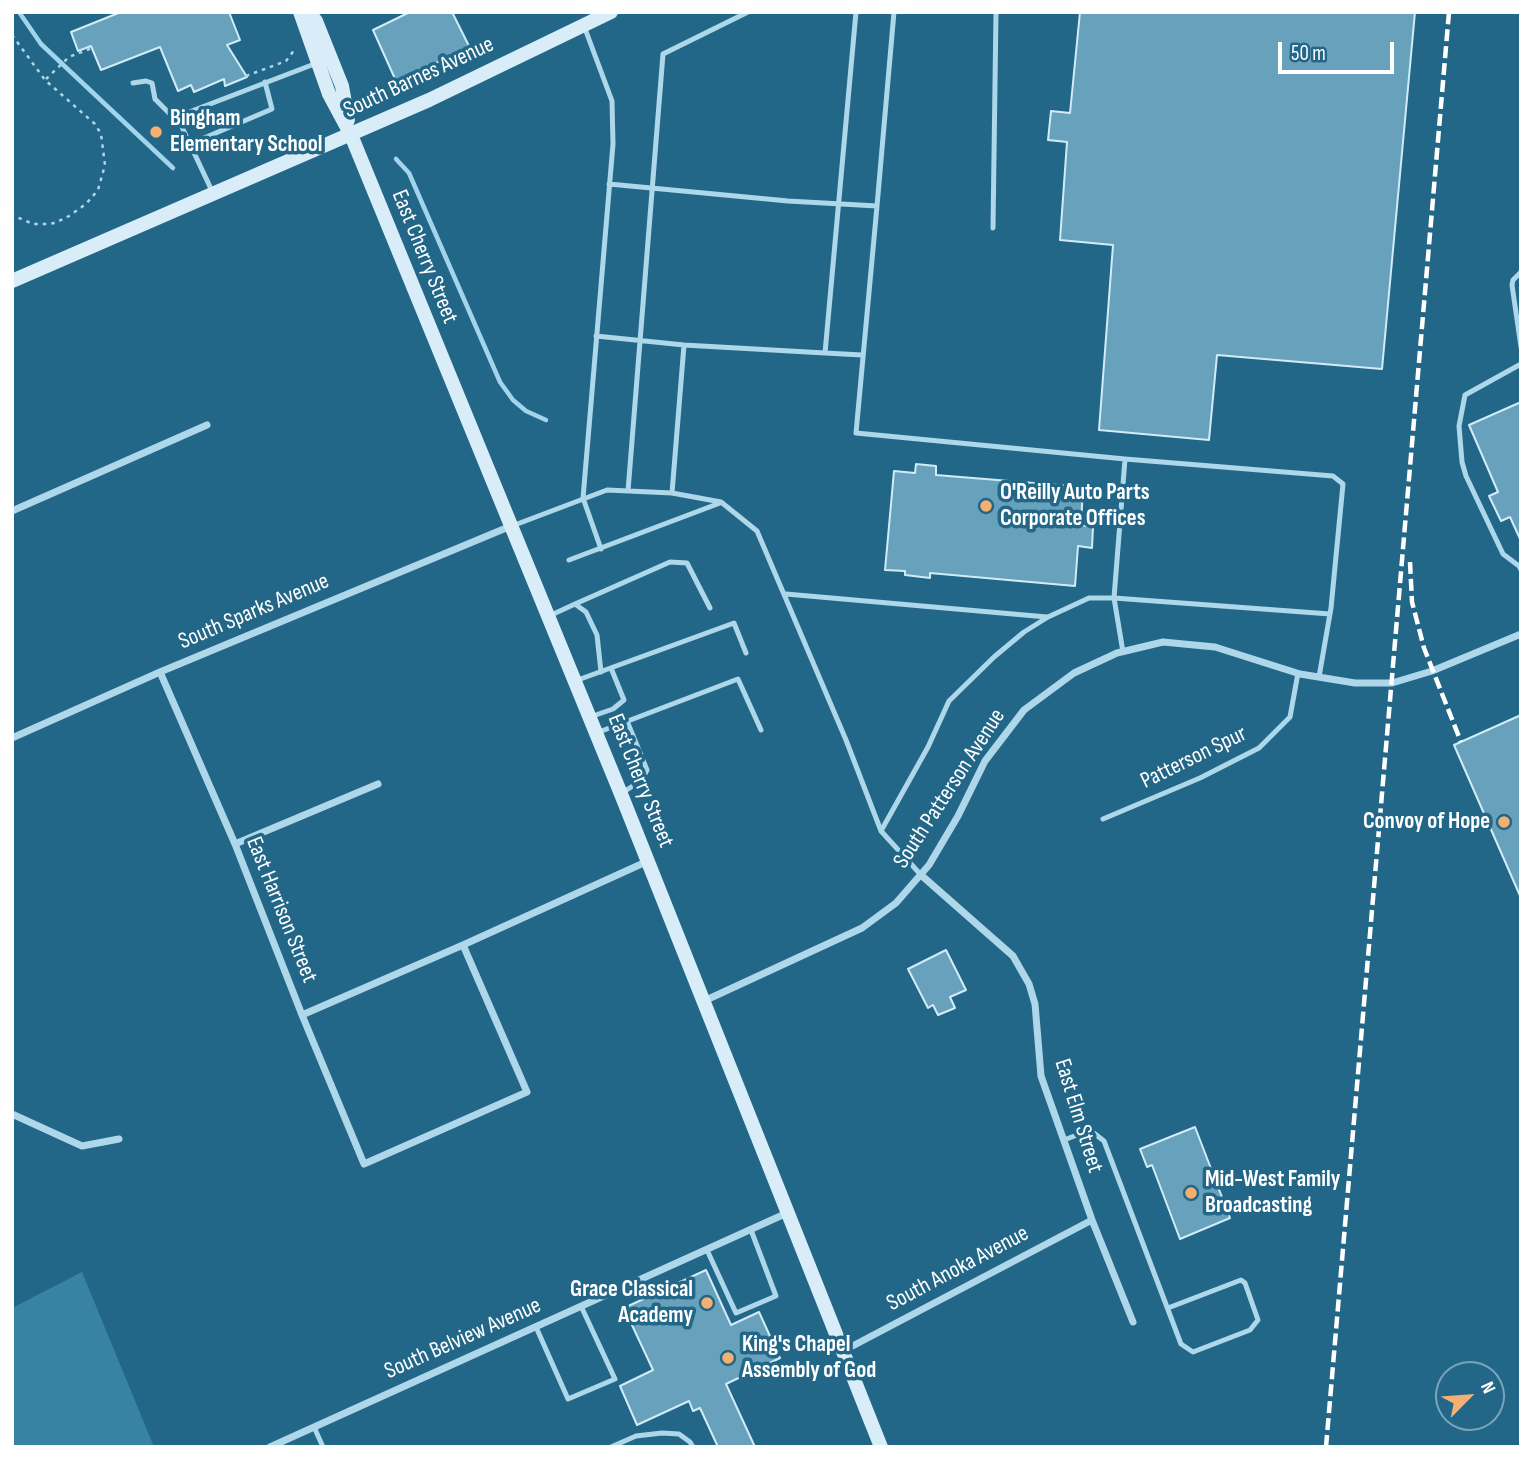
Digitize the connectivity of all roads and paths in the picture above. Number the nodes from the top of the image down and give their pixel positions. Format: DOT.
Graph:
graph roads {
  1 [pos="300,12"];
  2 [pos="309,12"];
  3 [pos="611,12"];
  4 [pos="748,12"];
  5 [pos="856,12"];
  6 [pos="894,12"];
  7 [pos="996,12"];
  8 [pos="584,25"];
  9 [pos="12,35"];
  10 [pos="92,48"];
  11 [pos="295,48"];
  12 [pos="317,63"];
  13 [pos="246,76"];
  14 [pos="45,80"];
  15 [pos="265,82"];
  16 [pos="133,83"];
  17 [pos="181,125"];
  18 [pos="351,135"];
  19 [pos="190,144"];
  20 [pos="609,184"];
  21 [pos="652,188"];
  22 [pos="213,194"];
  23 [pos="839,205"];
  24 [pos="877,206"];
  25 [pos="12,215"];
  26 [pos="993,228"];
  27 [pos="1521,272"];
  28 [pos="12,281"];
  29 [pos="596,336"];
  30 [pos="641,341"];
  31 [pos="684,345"];
  32 [pos="1521,347"];
  33 [pos="825,353"];
  34 [pos="862,355"];
  35 [pos="1521,364"];
  36 [pos="207,425"];
  37 [pos="1125,460"];
  38 [pos="628,491"];
  39 [pos="671,493"];
  40 [pos="583,498"];
  41 [pos="721,502"];
  42 [pos="12,511"];
  43 [pos="512,526"];
  44 [pos="601,549"];
  45 [pos="569,561"];
  46 [pos="1520,567"];
  47 [pos="786,594"];
  48 [pos="1114,598"];
  49 [pos="575,604"];
  50 [pos="710,608"];
  51 [pos="1330,614"];
  52 [pos="549,617"];
  53 [pos="1048,617"];
  54 [pos="1521,634"];
  55 [pos="1123,652"];
  56 [pos="746,653"];
  57 [pos="611,668"];
  58 [pos="160,672"];
  59 [pos="601,672"];
  60 [pos="1298,673"];
  61 [pos="1319,677"];
  62 [pos="575,681"];
  63 [pos="589,717"];
  64 [pos="627,721"];
  65 [pos="761,730"];
  66 [pos="596,733"];
  67 [pos="12,738"];
  68 [pos="378,784"];
  69 [pos="621,794"];
  70 [pos="1103,819"];
  71 [pos="881,831"];
  72 [pos="235,844"];
  73 [pos="648,860"];
  74 [pos="921,875"];
  75 [pos="463,945"];
  76 [pos="704,1001"];
  77 [pos="302,1015"];
  78 [pos="12,1114"];
  79 [pos="119,1139"];
  80 [pos="1064,1140"];
  81 [pos="787,1213"];
  82 [pos="1092,1220"];
  83 [pos="751,1230"];
  84 [pos="707,1250"];
  85 [pos="581,1306"];
  86 [pos="1168,1308"];
  87 [pos="1133,1322"];
  88 [pos="536,1327"];
  89 [pos="843,1351"];
  90 [pos="314,1427"];
  91 [pos="878,1446"];
  92 [pos="270,1447"];
  93 [pos="323,1447"];
  94 [pos="611,1447"];
  95 [pos="693,1447"];
  1 -- 12 [label="street, East Cherry Street"];
  2 -- 18 [label="street, East Cherry Street"];
  3 -- 8 [label="street, South Barnes Avenue"];
  4 -- 21 [label="lane"];
  5 -- 23 [label="lane"];
  6 -- 24 [label="lane"];
  7 -- 26 [label="lane"];
  8 -- 18 [label="street, South Barnes Avenue"];
  8 -- 20 [label="lane"];
  9 -- 14 [label="path"];
  10 -- 14 [label="path"];
  11 -- 13 [label="path"];
  12 -- 15 [label="lane"];
  12 -- 18 [label="street, East Cherry Street"];
  14 -- 25 [label="path"];
  15 -- 17 [label="lane"];
  15 -- 19 [label="lane"];
  16 -- 17 [label="lane"];
  17 -- 19 [label="lane"];
  18 -- 22 [label="street, South Barnes Avenue"];
  18 -- 43 [label="street, East Cherry Street"];
  19 -- 22 [label="lane"];
  20 -- 21 [label="lane"];
  20 -- 29 [label="lane"];
  21 -- 23 [label="lane"];
  21 -- 30 [label="lane"];
  22 -- 28 [label="street, South Barnes Avenue"];
  23 -- 24 [label="lane"];
  23 -- 33 [label="lane"];
  24 -- 34 [label="lane"];
  27 -- 32 [label="lane"];
  29 -- 30 [label="lane"];
  29 -- 40 [label="lane"];
  30 -- 31 [label="lane"];
  30 -- 38 [label="lane"];
  31 -- 33 [label="lane"];
  31 -- 39 [label="lane"];
  33 -- 34 [label="lane"];
  34 -- 37 [label="lane"];
  35 -- 46 [label="lane"];
  36 -- 42 [label="street"];
  37 -- 48 [label="lane"];
  37 -- 51 [label="lane"];
  38 -- 39 [label="lane"];
  38 -- 40 [label="lane"];
  39 -- 41 [label="lane"];
  40 -- 43 [label="lane"];
  40 -- 44 [label="lane"];
  41 -- 44 [label="lane"];
  41 -- 47 [label="lane"];
  43 -- 52 [label="street, East Cherry Street"];
  43 -- 58 [label="street, South Sparks Avenue"];
  44 -- 45 [label="lane"];
  47 -- 53 [label="lane"];
  47 -- 71 [label="lane"];
  48 -- 51 [label="lane"];
  48 -- 53 [label="lane"];
  48 -- 55 [label="lane"];
  49 -- 50 [label="lane"];
  49 -- 52 [label="lane"];
  49 -- 59 [label="lane"];
  51 -- 61 [label="lane"];
  52 -- 62 [label="street, East Cherry Street"];
  53 -- 71 [label="lane"];
  54 -- 61 [label="street, South Patterson Avenue"];
  55 -- 60 [label="street, South Patterson Avenue"];
  55 -- 74 [label="street, South Patterson Avenue"];
  56 -- 57 [label="lane"];
  57 -- 59 [label="lane"];
  57 -- 63 [label="lane"];
  58 -- 67 [label="street, South Sparks Avenue"];
  58 -- 72 [label="street, East Harrison Street"];
  59 -- 62 [label="lane"];
  60 -- 61 [label="street, South Patterson Avenue"];
  60 -- 70 [label="lane, Patterson Spur"];
  62 -- 63 [label="street, East Cherry Street"];
  63 -- 66 [label="street, East Cherry Street"];
  64 -- 65 [label="lane"];
  64 -- 66 [label="lane"];
  64 -- 69 [label="lane"];
  66 -- 69 [label="street, East Cherry Street"];
  68 -- 72 [label="street"];
  69 -- 73 [label="street, East Cherry Street"];
  71 -- 74 [label="lane"];
  72 -- 77 [label="street, East Harrison Street"];
  73 -- 75 [label="street"];
  73 -- 76 [label="street, East Cherry Street"];
  74 -- 76 [label="street, South Patterson Avenue"];
  74 -- 80 [label="street, East Elm Street"];
  75 -- 77 [label="street"];
  75 -- 77 [label="street, East Harrison Street"];
  76 -- 81 [label="street, East Cherry Street"];
  78 -- 79 [label="street"];
  80 -- 82 [label="street, East Elm Street"];
  80 -- 86 [label="lane"];
  81 -- 83 [label="street, South Belview Avenue"];
  81 -- 89 [label="street, East Cherry Street"];
  82 -- 87 [label="street, East Elm Street"];
  82 -- 89 [label="street, South Anoka Avenue"];
  83 -- 84 [label="street, South Belview Avenue"];
  83 -- 84 [label="lane"];
  84 -- 85 [label="street, South Belview Avenue"];
  85 -- 88 [label="street, South Belview Avenue"];
  85 -- 88 [label="lane"];
  86 -- 86 [label="lane"];
  88 -- 90 [label="street, South Belview Avenue"];
  89 -- 91 [label="street, East Cherry Street"];
  90 -- 92 [label="street, South Belview Avenue"];
  90 -- 93 [label="lane"];
  94 -- 95 [label="lane"];
}
